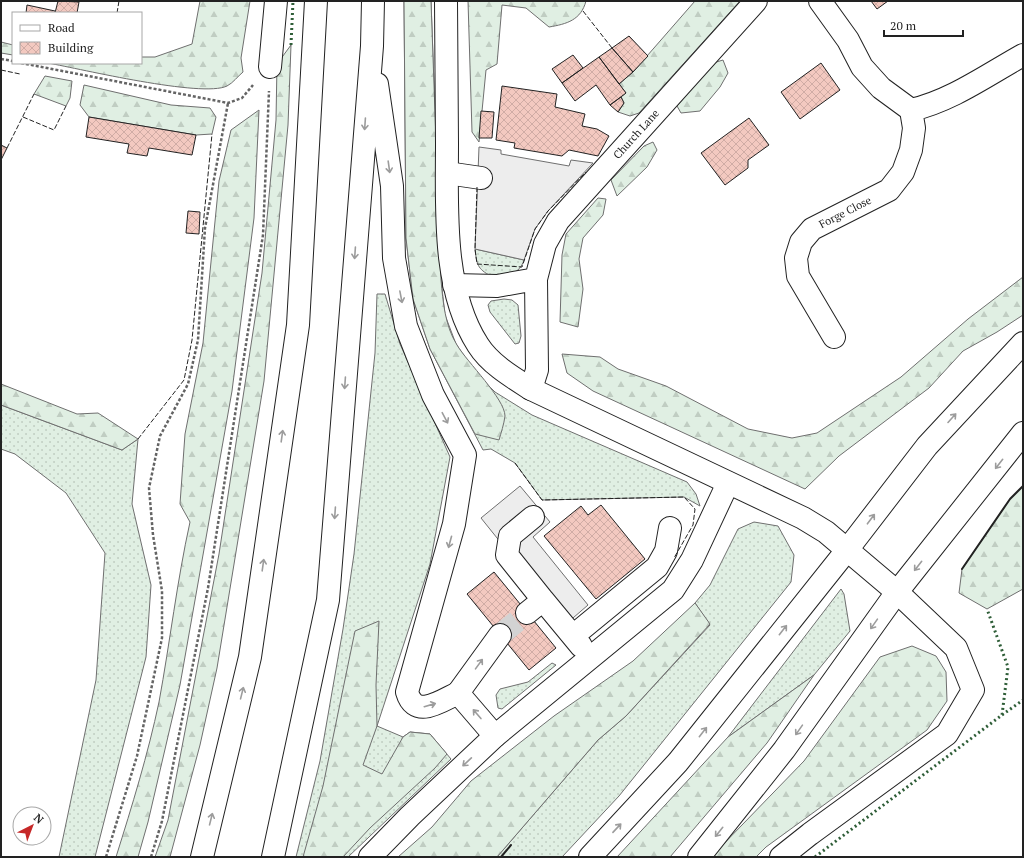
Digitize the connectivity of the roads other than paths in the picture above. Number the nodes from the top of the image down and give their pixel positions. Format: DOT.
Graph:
graph roads {
  1 [pos="276,1"];
  2 [pos="316,1"];
  3 [pos="373,1"];
  4 [pos="446,1"];
  5 [pos="756,1"];
  6 [pos="820,1"];
  7 [pos="372,46"];
  8 [pos="1023,54"];
  9 [pos="270,67"];
  10 [pos="911,110"];
  11 [pos="447,173"];
  12 [pos="481,178"];
  13 [pos="536,279"];
  14 [pos="454,285"];
  15 [pos="834,337"];
  16 [pos="1023,343"];
  17 [pos="531,389"];
  18 [pos="1023,433"];
  19 [pos="728,483"];
  20 [pos="533,517"];
  21 [pos="670,528"];
  22 [pos="847,550"];
  23 [pos="897,592"];
  24 [pos="500,635"];
  25 [pos="573,636"];
  26 [pos="591,659"];
  27 [pos="458,693"];
  28 [pos="496,736"];
  29 [pos="202,857"];
  30 [pos="273,857"];
  31 [pos="370,857"];
  32 [pos="590,857"];
  33 [pos="699,857"];
  34 [pos="781,857"];
  1 -- 9 [label="main road"];
  29 -- 2 [label="main road, one-way"];
  3 -- 7 [label="main road"];
  4 -- 11 [label="main road"];
  5 -- 13 [label="main road, Church Lane"];
  6 -- 10 [label="main road"];
  7 -- 27 [label="main road, one-way"];
  7 -- 30 [label="main road, one-way"];
  8 -- 10 [label="main road"];
  10 -- 15 [label="main road, Forge Close"];
  11 -- 12 [label="main road"];
  11 -- 14 [label="main road"];
  13 -- 14 [label="main road"];
  13 -- 17 [label="main road, Church Lane"];
  14 -- 17 [label="main road"];
  22 -- 16 [label="main road, one-way"];
  17 -- 19 [label="main road"];
  18 -- 23 [label="main road, one-way"];
  19 -- 22 [label="main road"];
  19 -- 26 [label="main road"];
  20 -- 25 [label="main road"];
  21 -- 25 [label="main road"];
  22 -- 23 [label="main road"];
  32 -- 22 [label="main road, one-way"];
  23 -- 33 [label="main road, one-way"];
  23 -- 34 [label="main road"];
  27 -- 24 [label="main road, one-way"];
  25 -- 26 [label="main road"];
  26 -- 28 [label="main road"];
  28 -- 27 [label="main road, one-way"];
  28 -- 31 [label="main road, one-way"];
}
